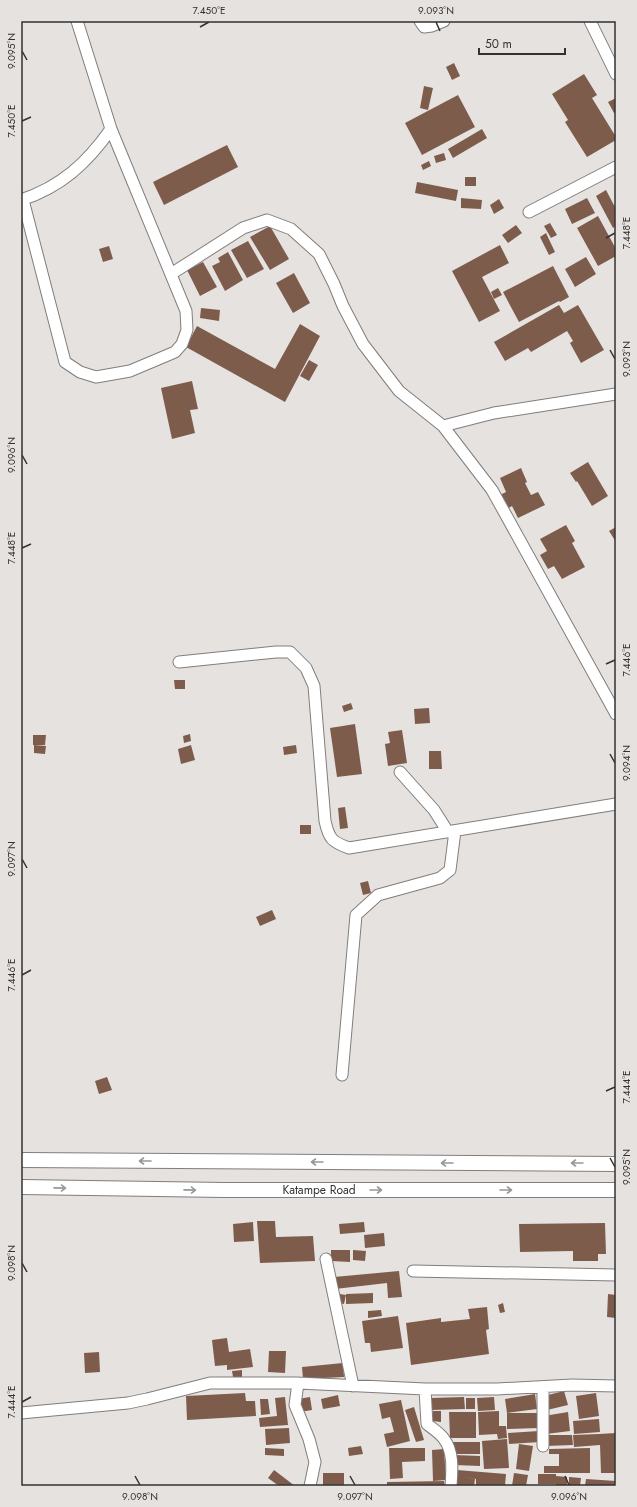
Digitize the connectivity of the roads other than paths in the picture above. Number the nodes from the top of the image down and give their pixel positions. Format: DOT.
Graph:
graph roads {
  1 [pos="77,21"];
  2 [pos="420,21"];
  3 [pos="444,21"];
  4 [pos="590,21"];
  5 [pos="616,74"];
  6 [pos="111,130"];
  7 [pos="616,167"];
  8 [pos="22,200"];
  9 [pos="529,212"];
  10 [pos="171,274"];
  11 [pos="616,394"];
  12 [pos="443,426"];
  13 [pos="179,662"];
  14 [pos="616,714"];
  15 [pos="400,772"];
  16 [pos="616,804"];
  17 [pos="451,831"];
  18 [pos="342,1075"];
  19 [pos="21,1160"];
  20 [pos="616,1164"];
  21 [pos="21,1187"];
  22 [pos="616,1190"];
  23 [pos="326,1259"];
  24 [pos="413,1271"];
  25 [pos="616,1275"];
  26 [pos="298,1383"];
  27 [pos="353,1386"];
  28 [pos="616,1386"];
  29 [pos="542,1387"];
  30 [pos="425,1388"];
  31 [pos="21,1412"];
  32 [pos="543,1446"];
  33 [pos="310,1486"];
  34 [pos="451,1486"];
  1 -- 6 [label="street"];
  2 -- 3 [label="street"];
  4 -- 5 [label="street"];
  6 -- 8 [label="street"];
  6 -- 10 [label="street"];
  7 -- 9 [label="street"];
  8 -- 10 [label="street"];
  10 -- 12 [label="street"];
  11 -- 12 [label="street"];
  12 -- 14 [label="street"];
  13 -- 17 [label="street"];
  15 -- 17 [label="street"];
  16 -- 17 [label="street"];
  17 -- 18 [label="street"];
  20 -- 19 [label="main road, one-way"];
  21 -- 22 [label="main road, Katampe Road, one-way"];
  23 -- 27 [label="street"];
  24 -- 25 [label="street"];
  26 -- 27 [label="street"];
  26 -- 31 [label="street"];
  26 -- 33 [label="street"];
  27 -- 30 [label="street"];
  28 -- 29 [label="street"];
  29 -- 30 [label="street"];
  29 -- 32 [label="street"];
  30 -- 34 [label="street"];
}
